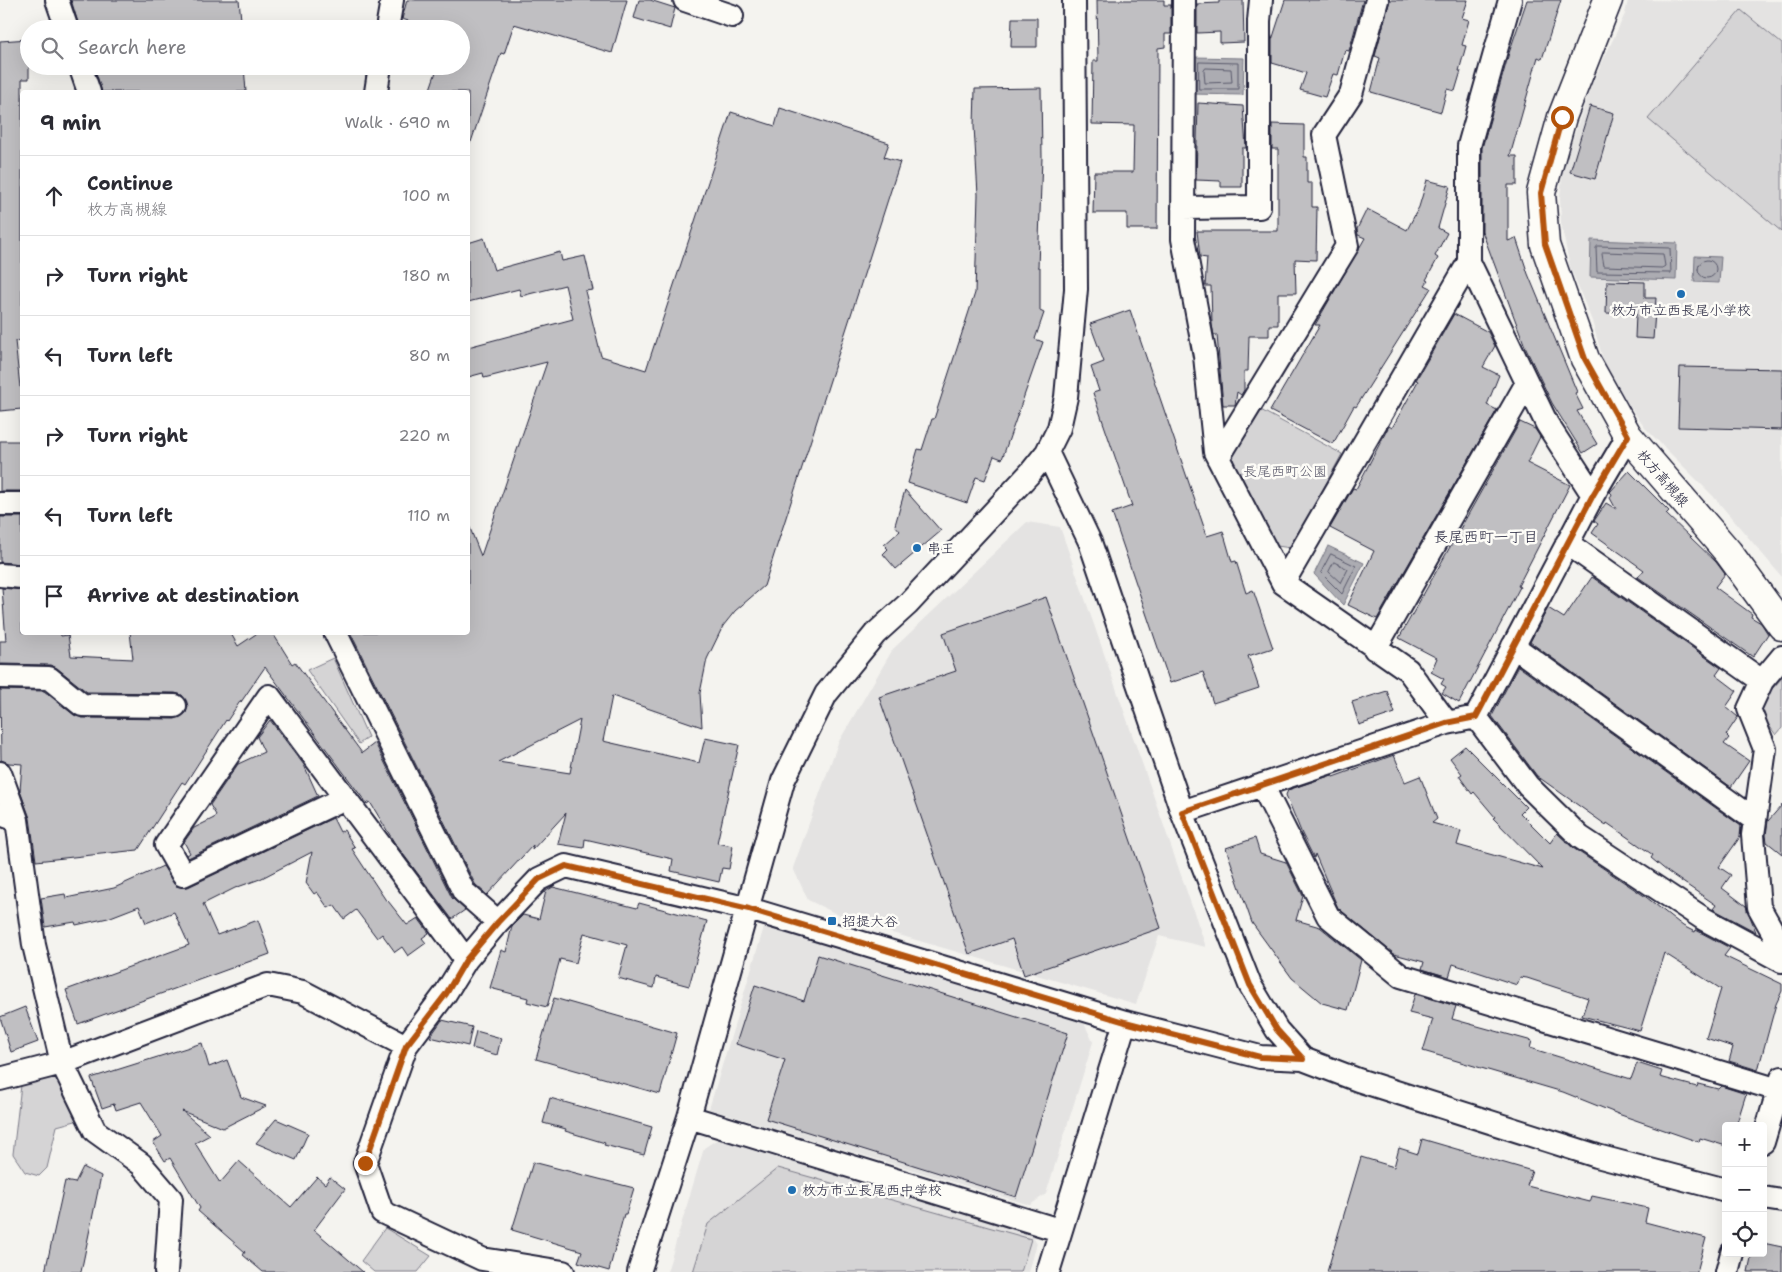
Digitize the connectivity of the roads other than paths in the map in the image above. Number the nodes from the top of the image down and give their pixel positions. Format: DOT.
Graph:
graph roads {
  1 [pos="57,0"];
  2 [pos="392,0"];
  3 [pos="686,0"];
  4 [pos="1074,0"];
  5 [pos="1184,0"];
  6 [pos="1261,0"];
  7 [pos="1377,0"];
  8 [pos="1510,0"];
  9 [pos="1608,0"];
  10 [pos="732,16"];
  11 [pos="64,20"];
  12 [pos="389,20"];
  13 [pos="83,75"];
  14 [pos="379,75"];
  15 [pos="89,90"];
  16 [pos="376,90"];
  17 [pos="1183,208"];
  18 [pos="1469,262"];
  19 [pos="1527,383"];
  20 [pos="1628,436"];
  21 [pos="1047,452"];
  22 [pos="1218,458"];
  23 [pos="1593,495"];
  24 [pos="0,504"];
  25 [pos="20,504"];
  26 [pos="1567,543"];
  27 [pos="0,575"];
  28 [pos="20,577"];
  29 [pos="1283,583"];
  30 [pos="1782,626"];
  31 [pos="336,635"];
  32 [pos="1513,646"];
  33 [pos="1375,649"];
  34 [pos="1782,657"];
  35 [pos="0,677"];
  36 [pos="1762,681"];
  37 [pos="175,706"];
  38 [pos="1476,717"];
  39 [pos="1446,723"];
  40 [pos="0,773"];
  41 [pos="1262,785"];
  42 [pos="346,798"];
  43 [pos="1182,812"];
  44 [pos="8,817"];
  45 [pos="1755,820"];
  46 [pos="749,909"];
  47 [pos="498,922"];
  48 [pos="1782,948"];
  49 [pos="466,960"];
  50 [pos="1782,961"];
  51 [pos="1125,1022"];
  52 [pos="406,1046"];
  53 [pos="1303,1059"];
  54 [pos="62,1063"];
  55 [pos="0,1079"];
  56 [pos="1781,1086"];
  57 [pos="689,1117"];
  58 [pos="1767,1130"];
  59 [pos="1722,1189"];
  60 [pos="1767,1199"];
  61 [pos="1782,1201"];
  62 [pos="1059,1230"];
  63 [pos="1731,1257"];
  64 [pos="166,1272"];
  65 [pos="563,1272"];
  66 [pos="639,1272"];
  67 [pos="1048,1272"];
  68 [pos="1727,1272"];
  1 -- 11 [label="street"];
  2 -- 12 [label="street"];
  3 -- 10 [label="street"];
  4 -- 21 [label="street"];
  5 -- 17 [label="street"];
  6 -- 17 [label="street"];
  7 -- 22 [label="street"];
  8 -- 18 [label="street"];
  9 -- 20 [label="main road, 枚方高槻線"];
  13 -- 15 [label="street"];
  14 -- 16 [label="street"];
  17 -- 22 [label="street"];
  18 -- 19 [label="street"];
  18 -- 29 [label="street"];
  19 -- 23 [label="street"];
  19 -- 33 [label="street"];
  20 -- 23 [label="street"];
  20 -- 30 [label="main road, 枚方高槻線"];
  21 -- 43 [label="street"];
  21 -- 46 [label="street"];
  22 -- 29 [label="street"];
  23 -- 26 [label="street"];
  24 -- 25 [label="street"];
  26 -- 32 [label="street"];
  26 -- 36 [label="street"];
  27 -- 28 [label="street"];
  29 -- 33 [label="street"];
  31 -- 47 [label="street"];
  32 -- 38 [label="street"];
  32 -- 45 [label="street"];
  33 -- 39 [label="street"];
  34 -- 36 [label="street"];
  35 -- 37 [label="street"];
  36 -- 45 [label="street"];
  38 -- 39 [label="street"];
  38 -- 50 [label="street"];
  39 -- 41 [label="street"];
  40 -- 44 [label="street"];
  41 -- 43 [label="street"];
  41 -- 56 [label="street"];
  42 -- 42 [label="street"];
  42 -- 49 [label="street"];
  43 -- 53 [label="street"];
  44 -- 54 [label="street"];
  45 -- 48 [label="street"];
  46 -- 47 [label="street"];
  46 -- 51 [label="street"];
  46 -- 57 [label="street"];
  47 -- 49 [label="street"];
  49 -- 52 [label="street"];
  51 -- 53 [label="street"];
  51 -- 62 [label="street"];
  52 -- 54 [label="street"];
  52 -- 65 [label="street"];
  53 -- 59 [label="street"];
  54 -- 55 [label="street"];
  54 -- 64 [label="street"];
  56 -- 58 [label="street"];
  57 -- 62 [label="street"];
  57 -- 66 [label="street"];
  60 -- 61 [label="street"];
  62 -- 67 [label="street"];
  63 -- 68 [label="street"];
}
